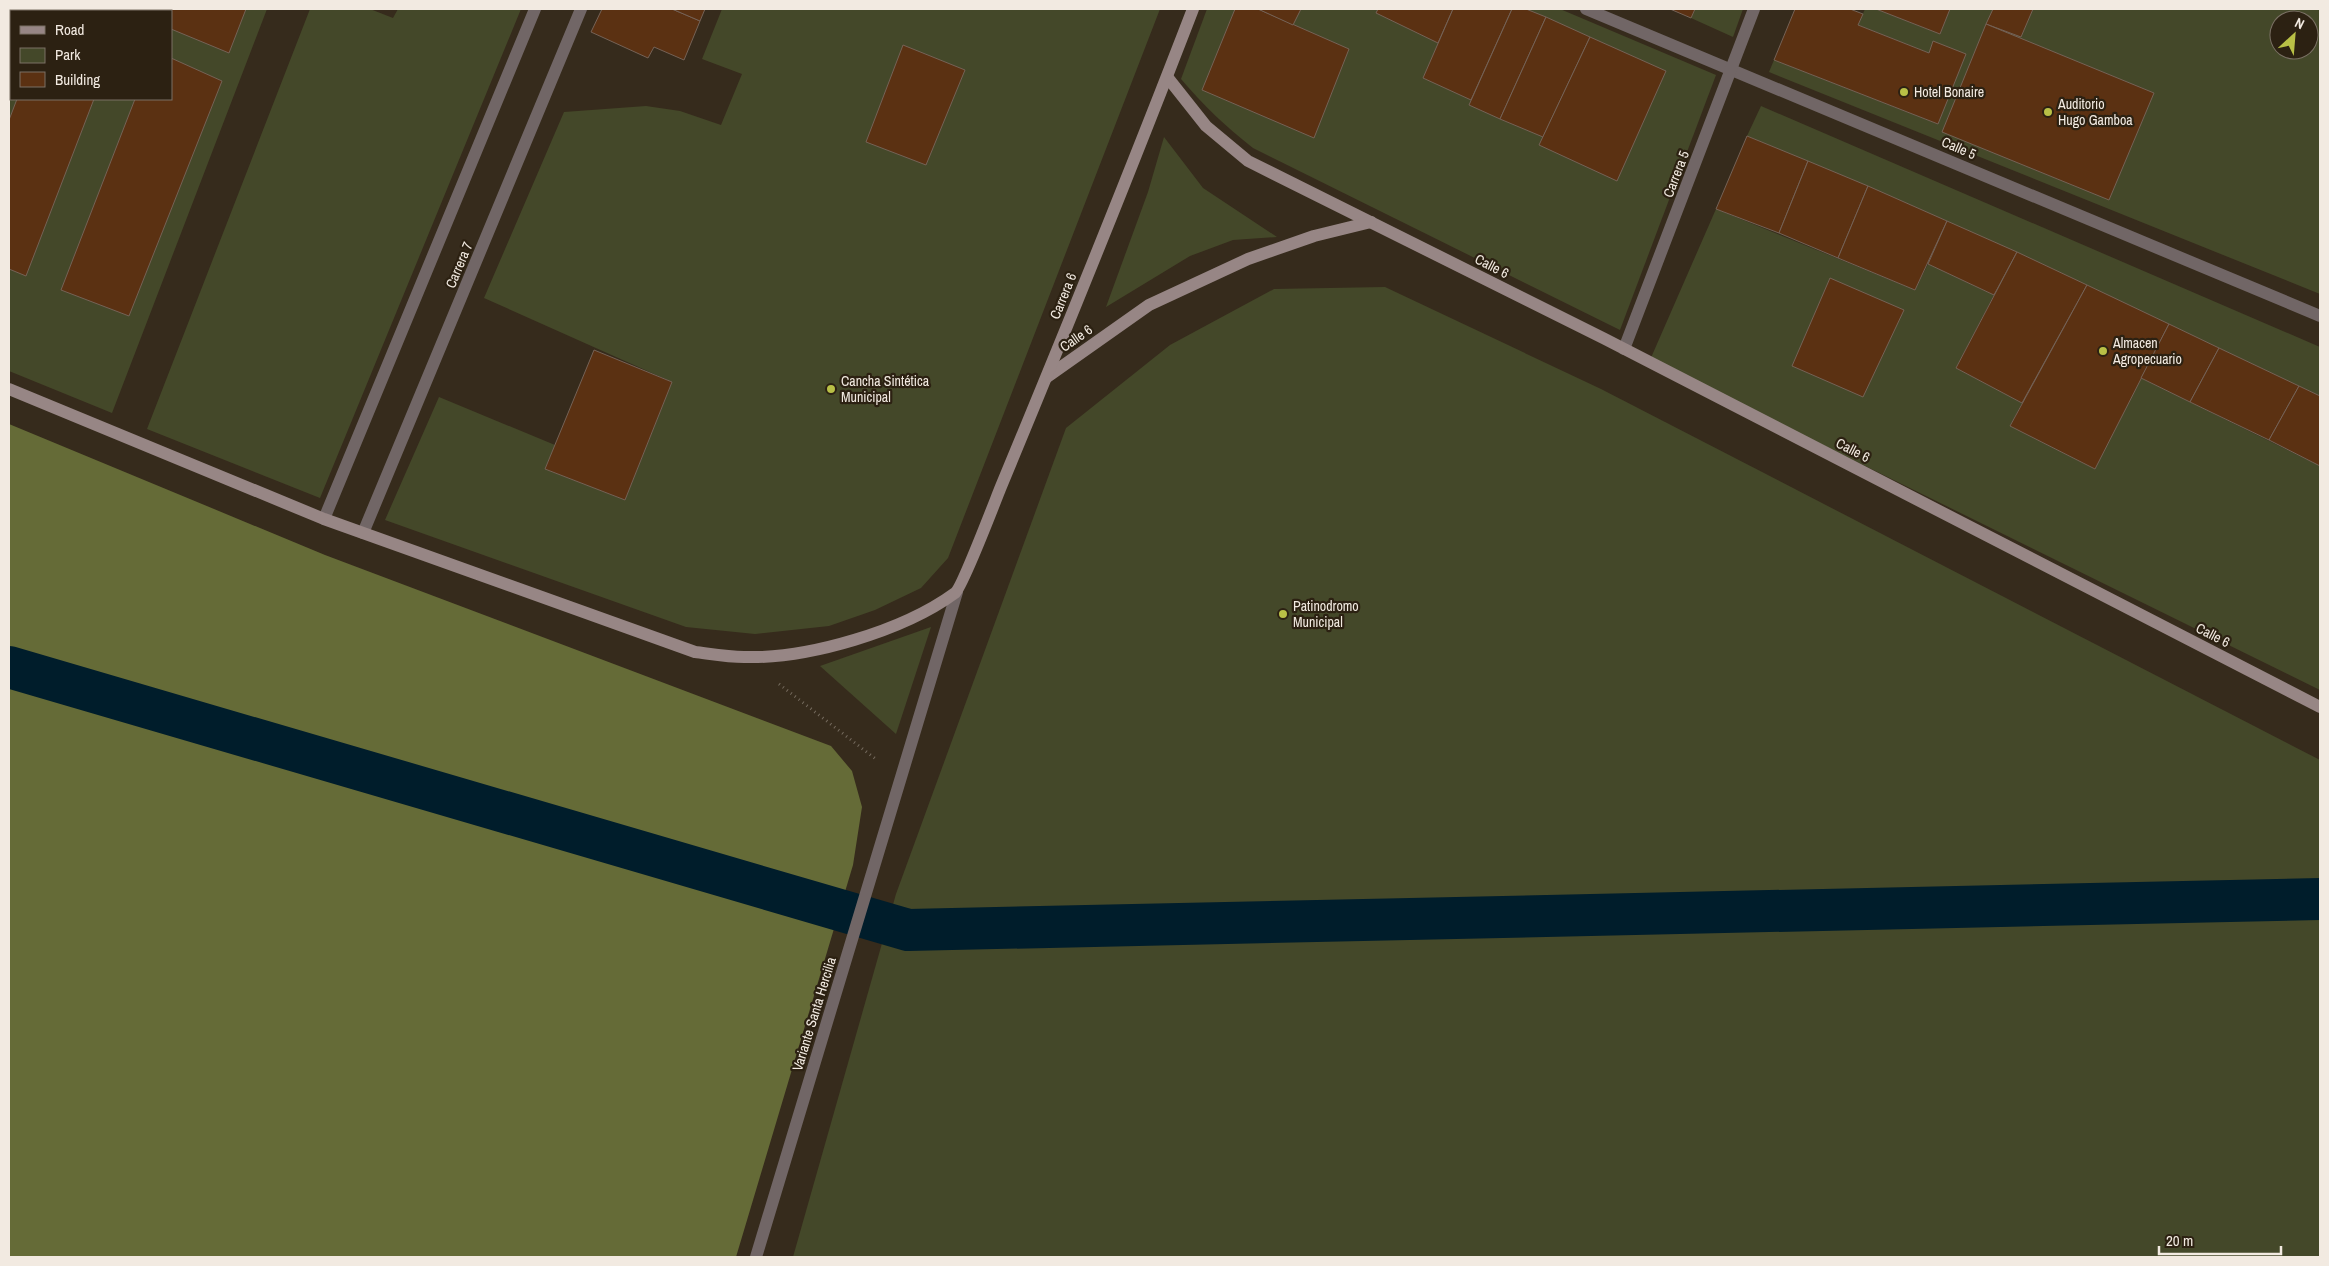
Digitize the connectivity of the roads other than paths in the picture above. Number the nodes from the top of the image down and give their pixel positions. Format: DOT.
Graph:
graph roads {
  1 [pos="536,9"];
  2 [pos="581,9"];
  3 [pos="1193,9"];
  4 [pos="1586,9"];
  5 [pos="1754,9"];
  6 [pos="1732,70"];
  7 [pos="1168,78"];
  8 [pos="1371,222"];
  9 [pos="2320,316"];
  10 [pos="1624,349"];
  11 [pos="1047,377"];
  12 [pos="9,389"];
  13 [pos="324,519"];
  14 [pos="364,533"];
  15 [pos="957,592"];
  16 [pos="2320,707"];
  17 [pos="756,1257"];
  1 -- 13 [label="street, Carrera 7"];
  2 -- 14 [label="street, Carrera 7"];
  3 -- 7 [label="street, Carrera 6"];
  4 -- 6 [label="street, Calle 5"];
  5 -- 6 [label="street, Carrera 5"];
  6 -- 9 [label="street, Calle 5"];
  6 -- 10 [label="street, Carrera 5"];
  7 -- 8 [label="street, Calle 6"];
  7 -- 11 [label="street, Carrera 6"];
  8 -- 10 [label="street, Calle 6"];
  8 -- 11 [label="street, Calle 6"];
  10 -- 16 [label="street, Calle 6"];
  11 -- 15 [label="street, Carrera 6"];
  12 -- 13 [label="street"];
  13 -- 14 [label="street"];
  14 -- 15 [label="street"];
  15 -- 17 [label="street, Variante Santa Hercilia"];
}
